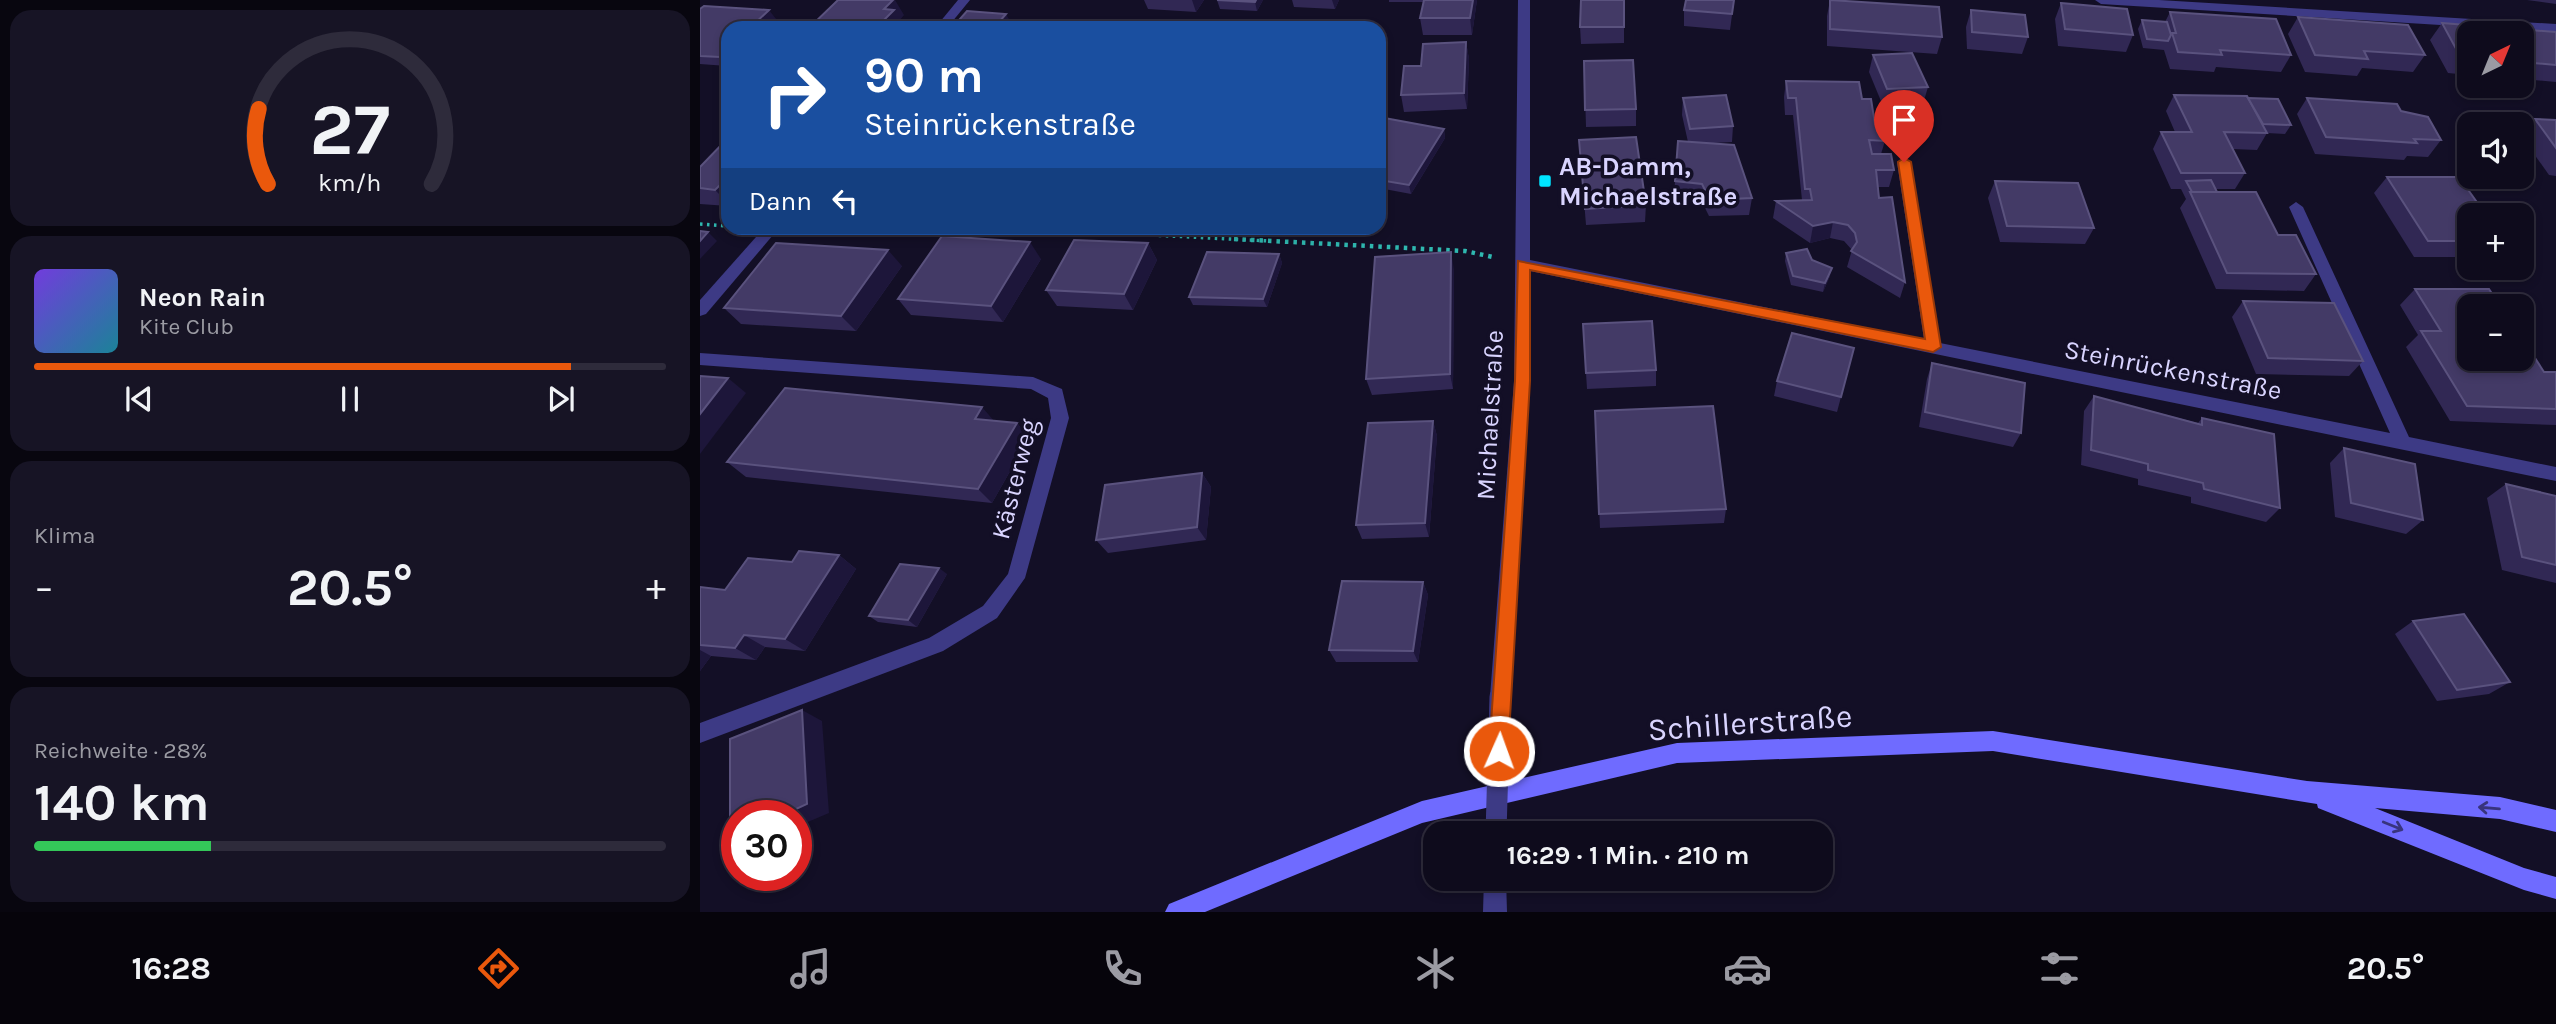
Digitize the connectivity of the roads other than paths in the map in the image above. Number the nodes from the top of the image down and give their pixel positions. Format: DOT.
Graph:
graph roads {
  1 [pos="964,0"];
  2 [pos="1524,0"];
  3 [pos="2101,0"];
  4 [pos="947,21"];
  5 [pos="2556,28"];
  6 [pos="1904,162"];
  7 [pos="2296,207"];
  8 [pos="766,235"];
  9 [pos="1523,264"];
  10 [pos="700,310"];
  11 [pos="1933,347"];
  12 [pos="700,359"];
  13 [pos="2403,442"];
  14 [pos="2556,474"];
  15 [pos="700,733"];
  16 [pos="2306,792"];
  17 [pos="1496,821"];
  18 [pos="2556,821"];
  19 [pos="2556,888"];
  20 [pos="1495,891"];
  21 [pos="1494,910"];
  22 [pos="1177,912"];
  1 -- 4 [label="street"];
  2 -- 9 [label="street, Michaelstraße"];
  3 -- 5 [label="street"];
  6 -- 11 [label="street"];
  7 -- 13 [label="street"];
  8 -- 10 [label="street"];
  9 -- 11 [label="street, Steinrückenstraße"];
  9 -- 17 [label="street, Michaelstraße, bridge"];
  11 -- 13 [label="street, Steinrückenstraße"];
  12 -- 15 [label="street, Kästerweg"];
  13 -- 14 [label="street, Steinrückenstraße"];
  18 -- 16 [label="main road, Schillerstraße, one-way"];
  16 -- 19 [label="main road, Schillerstraße, one-way"];
  16 -- 22 [label="main road, Schillerstraße"];
  20 -- 21 [label="street"];
}
